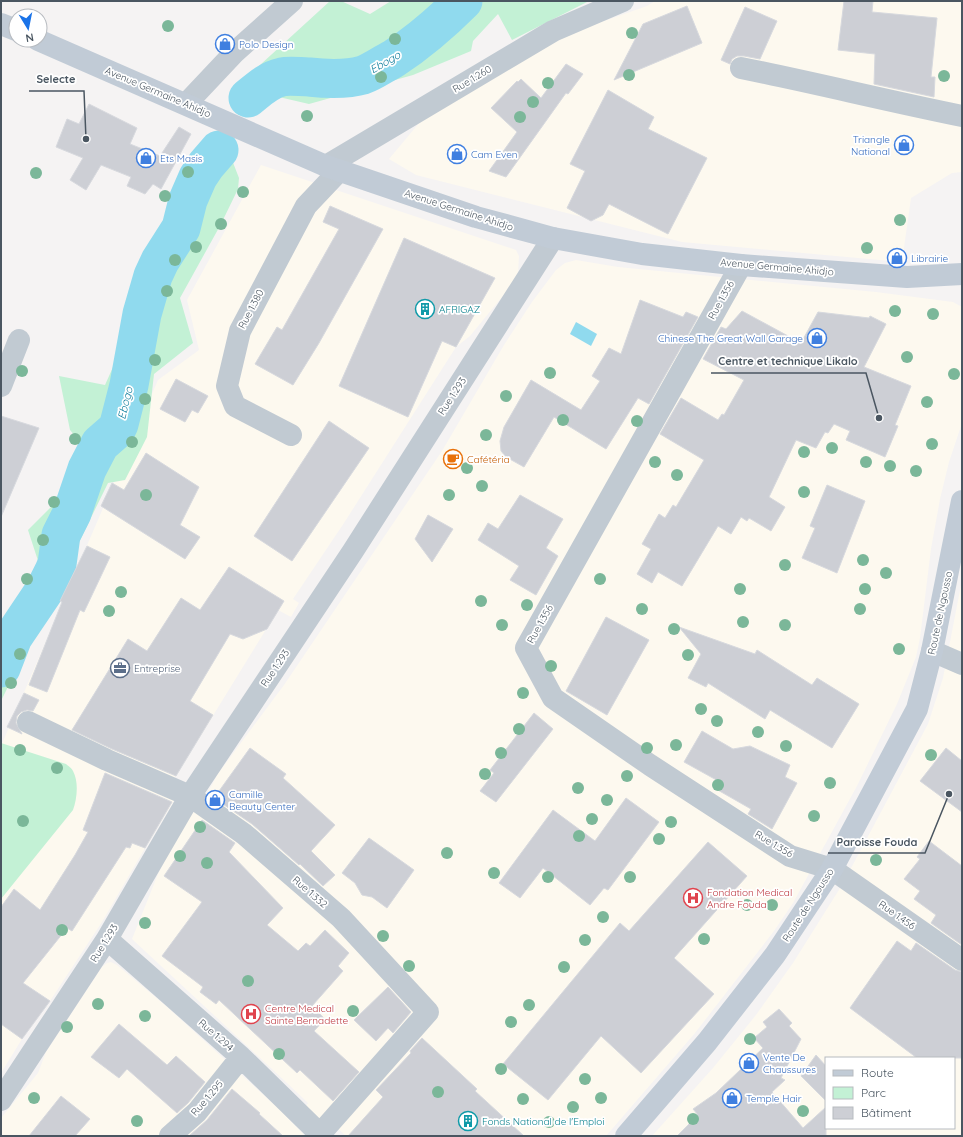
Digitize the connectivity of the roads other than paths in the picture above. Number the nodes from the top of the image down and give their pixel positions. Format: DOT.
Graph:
graph roads {
  1 [pos="292,1"];
  2 [pos="623,1"];
  3 [pos="48,44"];
  4 [pos="741,68"];
  5 [pos="186,104"];
  6 [pos="962,116"];
  7 [pos="333,168"];
  8 [pos="553,238"];
  9 [pos="741,265"];
  10 [pos="962,274"];
  11 [pos="907,277"];
  12 [pos="962,288"];
  13 [pos="19,340"];
  14 [pos="1,386"];
  15 [pos="290,435"];
  16 [pos="962,501"];
  17 [pos="932,651"];
  18 [pos="962,664"];
  19 [pos="28,722"];
  20 [pos="190,796"];
  21 [pos="832,869"];
  22 [pos="107,939"];
  23 [pos="962,960"];
  24 [pos="241,1057"];
  25 [pos="1,1100"];
  26 [pos="321,1135"];
  27 [pos="170,1136"];
  28 [pos="626,1136"];
  1 -- 5 [label="street"];
  2 -- 7 [label="street, Rue 1.260"];
  3 -- 5 [label="main road, Avenue Germaine Ahidjo"];
  4 -- 6 [label="street"];
  5 -- 7 [label="main road, Avenue Germaine Ahidjo"];
  7 -- 8 [label="main road, Avenue Germaine Ahidjo"];
  7 -- 15 [label="street, Rue 1.380"];
  8 -- 9 [label="main road, Avenue Germaine Ahidjo"];
  8 -- 20 [label="street, Rue 1.293"];
  9 -- 11 [label="main road, Avenue Germaine Ahidjo"];
  9 -- 21 [label="street, Rue 1.356"];
  10 -- 11 [label="main road, Avenue Germaine Ahidjo"];
  11 -- 12 [label="main road, Avenue Germaine Ahidjo"];
  13 -- 14 [label="street"];
  16 -- 17 [label="main road, Route de Ngousso"];
  17 -- 18 [label="street"];
  17 -- 21 [label="main road, Route de Ngousso"];
  19 -- 20 [label="street, Rue 1.332"];
  20 -- 22 [label="street, Rue 1.293"];
  20 -- 26 [label="street, Rue 1.332"];
  21 -- 23 [label="street, Rue 1.456"];
  21 -- 28 [label="main road, Route de Ngousso"];
  22 -- 24 [label="street, Rue 1.294"];
  22 -- 25 [label="street, Rue 1.293"];
  24 -- 26 [label="street, Rue 1.294"];
  24 -- 27 [label="street, Rue 1.295"];
}
